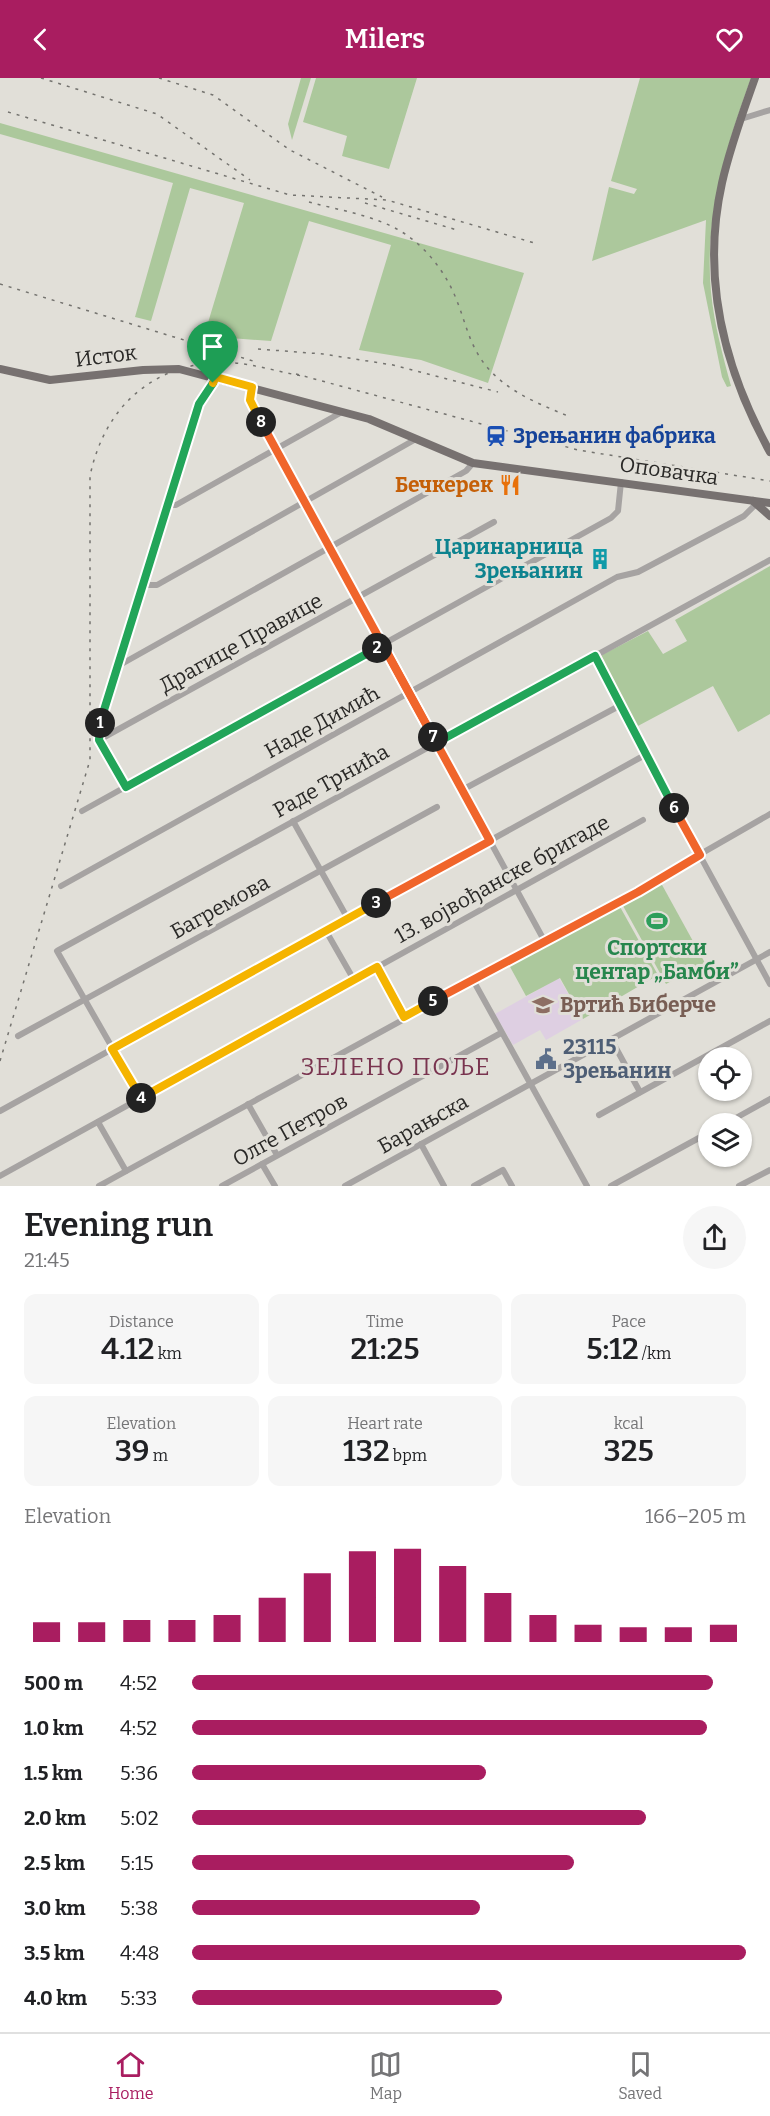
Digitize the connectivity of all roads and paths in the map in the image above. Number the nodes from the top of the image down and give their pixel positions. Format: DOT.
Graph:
graph roads {
  1 [pos="755,78"];
  2 [pos="770,110"];
  3 [pos="741,119"];
  4 [pos="0,369"];
  5 [pos="216,377"];
  6 [pos="252,387"];
  7 [pos="343,411"];
  8 [pos="416,439"];
  9 [pos="275,448"];
  10 [pos="769,450"];
  11 [pos="474,463"];
  12 [pos="621,482"];
  13 [pos="304,502"];
  14 [pos="754,502"];
  15 [pos="770,503"];
  16 [pos="167,506"];
  17 [pos="770,516"];
  18 [pos="494,522"];
  19 [pos="330,548"];
  20 [pos="770,560"];
  21 [pos="143,585"];
  22 [pos="357,598"];
  23 [pos="383,645"];
  24 [pos="595,656"];
  25 [pos="118,666"];
  26 [pos="409,692"];
  27 [pos="621,705"];
  28 [pos="99,740"];
  29 [pos="436,743"];
  30 [pos="645,755"];
  31 [pos="126,787"];
  32 [pos="462,790"];
  33 [pos="438,807"];
  34 [pos="82,811"];
  35 [pos="770,814"];
  36 [pos="643,819"];
  37 [pos="293,821"];
  38 [pos="490,841"];
  39 [pos="700,855"];
  40 [pos="321,871"];
  41 [pos="61,886"];
  42 [pos="516,890"];
  43 [pos="348,919"];
  44 [pos="326,931"];
  45 [pos="545,942"];
  46 [pos="770,952"];
  47 [pos="756,959"];
  48 [pos="377,967"];
  49 [pos="354,980"];
  50 [pos="472,980"];
  51 [pos="770,984"];
  52 [pos="85,1000"];
  53 [pos="404,1017"];
  54 [pos="770,1021"];
  55 [pos="501,1033"];
  56 [pos="18,1036"];
  57 [pos="611,1039"];
  58 [pos="112,1049"];
  59 [pos="530,1084"];
  60 [pos="640,1092"];
  61 [pos="141,1098"];
  62 [pos="770,1099"];
  63 [pos="248,1104"];
  64 [pos="0,1111"];
  65 [pos="745,1113"];
  66 [pos="599,1115"];
  67 [pos="98,1122"];
  68 [pos="698,1138"];
  69 [pos="421,1144"];
  70 [pos="277,1155"];
  71 [pos="262,1164"];
  72 [pos="770,1170"];
  73 [pos="126,1171"];
  74 [pos="0,1176"];
  75 [pos="99,1186"];
  76 [pos="222,1186"];
  77 [pos="274,1186"];
  78 [pos="345,1186"];
  79 [pos="444,1186"];
  80 [pos="474,1186"];
  81 [pos="512,1186"];
  82 [pos="587,1186"];
  83 [pos="611,1186"];
  84 [pos="739,1186"];
  1 -- 3 [label="main road"];
  2 -- 3 [label="street"];
  3 -- 10 [label="main road"];
  4 -- 5 [label="main road, Исток"];
  5 -- 6 [label="main road, Исток"];
  5 -- 16 [label="street"];
  6 -- 7 [label="main road, Исток"];
  6 -- 9 [label="street"];
  7 -- 8 [label="main road, Оповачка"];
  7 -- 9 [label="street"];
  8 -- 11 [label="main road, Оповачка"];
  8 -- 13 [label="street"];
  9 -- 13 [label="street"];
  9 -- 16 [label="street"];
  11 -- 12 [label="main road, Оповачка"];
  11 -- 19 [label="street"];
  12 -- 14 [label="main road, Оповачка"];
  12 -- 23 [label="street"];
  13 -- 19 [label="street"];
  13 -- 21 [label="street"];
  14 -- 15 [label="main road, Оповачка"];
  14 -- 17 [label="main road"];
  14 -- 26 [label="street, Наде Димић"];
  16 -- 21 [label="street"];
  18 -- 22 [label="street, Драгице Правице"];
  19 -- 22 [label="street"];
  19 -- 25 [label="street"];
  20 -- 24 [label="street, Раде Трнића"];
  21 -- 25 [label="street"];
  22 -- 23 [label="street"];
  22 -- 28 [label="street, Драгице Правице"];
  23 -- 26 [label="street"];
  23 -- 31 [label="street"];
  24 -- 27 [label="street"];
  24 -- 29 [label="street, Раде Трнића"];
  25 -- 28 [label="street"];
  26 -- 29 [label="street"];
  26 -- 41 [label="street, Наде Димић"];
  27 -- 30 [label="street"];
  27 -- 32 [label="street"];
  28 -- 31 [label="street"];
  29 -- 32 [label="street"];
  29 -- 37 [label="street, Раде Трнића"];
  30 -- 38 [label="street"];
  30 -- 39 [label="street"];
  31 -- 34 [label="street"];
  32 -- 38 [label="street"];
  33 -- 40 [label="street, Багремова"];
  35 -- 39 [label="street"];
  36 -- 42 [label="street, 13. војвођанске бригаде"];
  37 -- 40 [label="street"];
  37 -- 52 [label="street, Раде Трнића"];
  38 -- 42 [label="street"];
  38 -- 43 [label="street"];
  39 -- 45 [label="street"];
  39 -- 47 [label="street"];
  40 -- 43 [label="street"];
  40 -- 52 [label="street, Багремова"];
  42 -- 45 [label="street"];
  42 -- 48 [label="street, 13. војвођанске бригаде"];
  43 -- 44 [label="street"];
  44 -- 49 [label="street"];
  44 -- 58 [label="street"];
  45 -- 50 [label="street"];
  46 -- 47 [label="street, Барањска"];
  47 -- 51 [label="street"];
  47 -- 57 [label="street, Барањска"];
  48 -- 49 [label="street, 13. војвођанске бригаде"];
  48 -- 53 [label="street"];
  49 -- 61 [label="street, 13. војвођанске бригаде"];
  50 -- 53 [label="street"];
  50 -- 55 [label="street"];
  52 -- 56 [label="street, Багремова"];
  52 -- 58 [label="street, Раде Трнића"];
  53 -- 63 [label="street"];
  54 -- 60 [label="street"];
  55 -- 59 [label="street"];
  55 -- 70 [label="street, Олге Петров"];
  57 -- 59 [label="street, Барањска"];
  57 -- 60 [label="street"];
  58 -- 61 [label="street, Раде Трнића"];
  58 -- 64 [label="street"];
  59 -- 69 [label="street, Барањска"];
  59 -- 82 [label="street"];
  60 -- 66 [label="street"];
  61 -- 67 [label="street, 13. војвођанске бригаде"];
  62 -- 65 [label="street"];
  63 -- 70 [label="street"];
  63 -- 73 [label="street"];
  67 -- 73 [label="street"];
  67 -- 74 [label="street, 13. војвођанске бригаде"];
  68 -- 83 [label="street"];
  69 -- 78 [label="street, Барањска"];
  69 -- 79 [label="street"];
  70 -- 71 [label="street, Олге Петров"];
  71 -- 76 [label="street, Олге Петров"];
  71 -- 77 [label="street"];
  72 -- 84 [label="street"];
  73 -- 75 [label="street"];
  80 -- 81 [label="street"];
}
